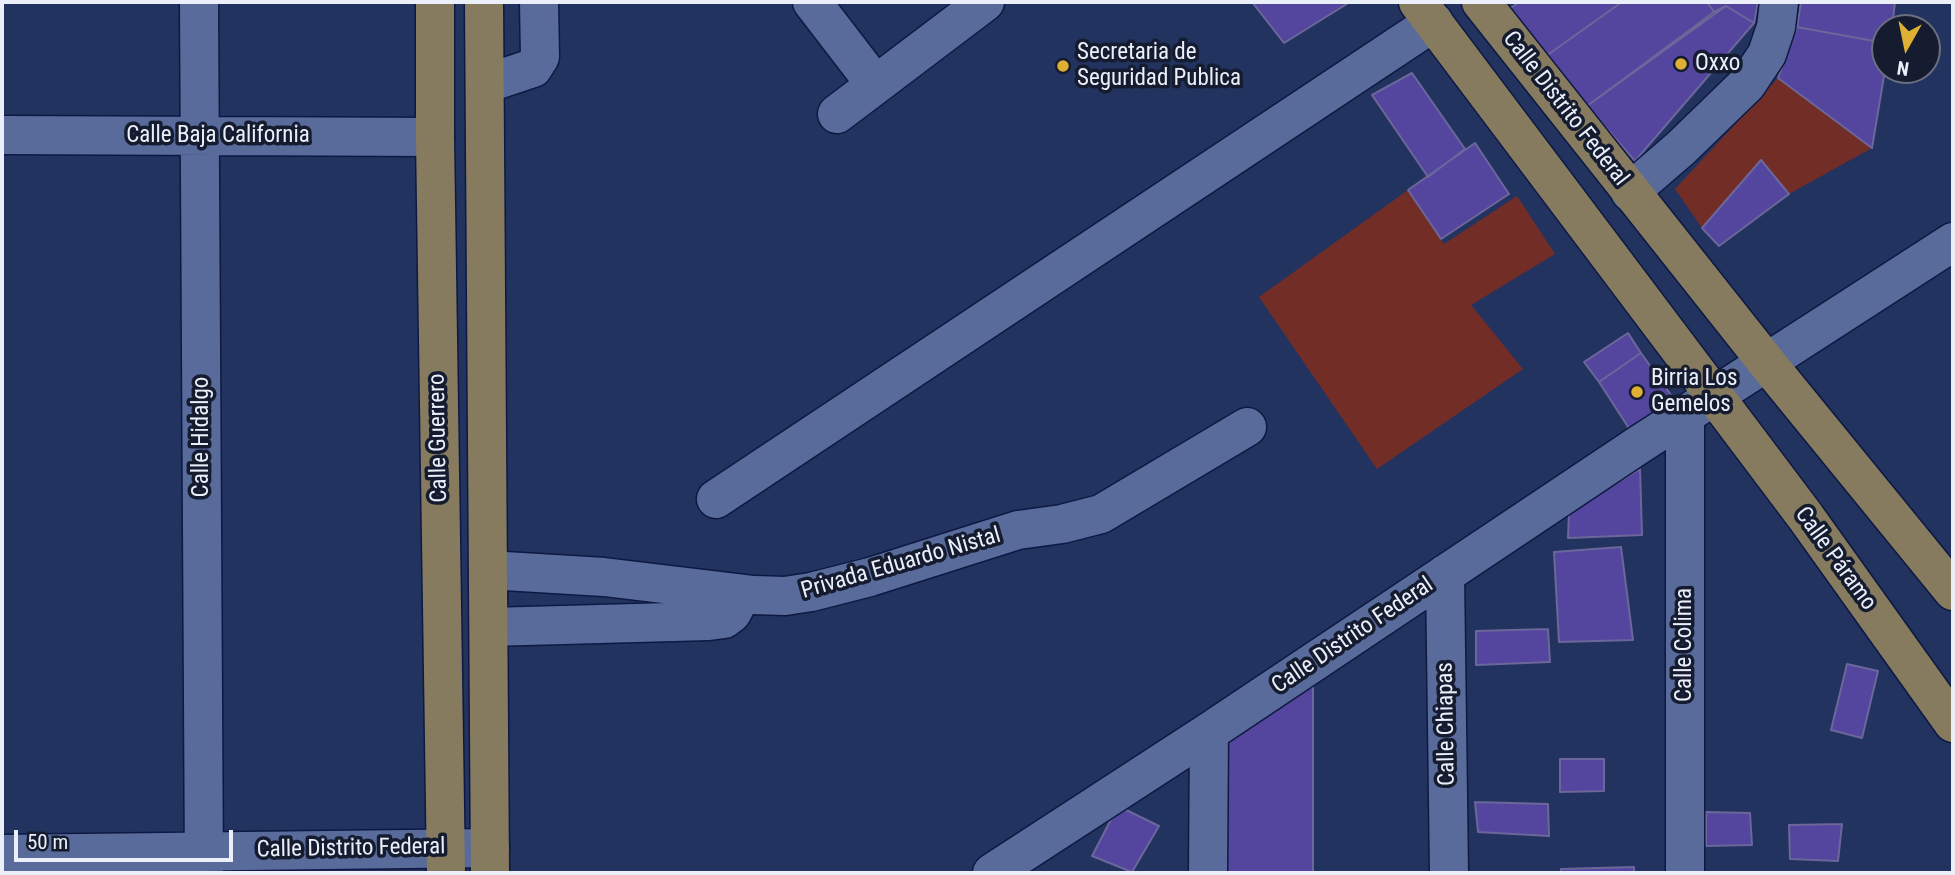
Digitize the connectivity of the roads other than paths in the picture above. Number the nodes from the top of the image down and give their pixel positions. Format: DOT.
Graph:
graph roads {
  1 [pos="199,2"];
  2 [pos="435,2"];
  3 [pos="484,2"];
  4 [pos="539,2"];
  5 [pos="812,2"];
  6 [pos="985,2"];
  7 [pos="1481,2"];
  8 [pos="1779,2"];
  9 [pos="1426,12"];
  10 [pos="485,84"];
  11 [pos="875,84"];
  12 [pos="837,114"];
  13 [pos="2,135"];
  14 [pos="200,137"];
  15 [pos="435,137"];
  16 [pos="1630,191"];
  17 [pos="1953,242"];
  18 [pos="1767,363"];
  19 [pos="1700,407"];
  20 [pos="1247,427"];
  21 [pos="716,499"];
  22 [pos="488,570"];
  23 [pos="1445,574"];
  24 [pos="1953,591"];
  25 [pos="742,594"];
  26 [pos="489,627"];
  27 [pos="1947,710"];
  28 [pos="1209,732"];
  29 [pos="2,854"];
  30 [pos="446,860"];
  31 [pos="490,860"];
  32 [pos="204,862"];
  33 [pos="992,873"];
  34 [pos="1208,873"];
  35 [pos="1449,873"];
  36 [pos="1685,873"];
  1 -- 14 [label="street, Calle Hidalgo"];
  2 -- 15 [label="main road, Calle Guerrero"];
  3 -- 10 [label="main road, Calle Guerrero"];
  4 -- 10 [label="street"];
  5 -- 11 [label="street"];
  6 -- 11 [label="street"];
  7 -- 16 [label="main road, Calle Distrito Federal"];
  8 -- 16 [label="street"];
  9 -- 19 [label="main road"];
  9 -- 21 [label="street"];
  10 -- 22 [label="main road, Calle Guerrero"];
  11 -- 12 [label="street"];
  13 -- 14 [label="street, Calle Baja California"];
  14 -- 15 [label="street, Calle Baja California"];
  14 -- 32 [label="street, Calle Hidalgo"];
  15 -- 30 [label="main road, Calle Guerrero"];
  16 -- 18 [label="main road, Calle Distrito Federal"];
  17 -- 18 [label="street"];
  18 -- 19 [label="street, Calle Distrito Federal"];
  18 -- 24 [label="main road"];
  19 -- 23 [label="street, Calle Distrito Federal"];
  19 -- 27 [label="main road, Calle Páramo"];
  19 -- 36 [label="street, Calle Colima"];
  20 -- 25 [label="street, Privada Eduardo Nistal"];
  22 -- 25 [label="street, Privada Eduardo Nistal"];
  22 -- 26 [label="main road, Calle Guerrero"];
  23 -- 28 [label="street, Calle Distrito Federal"];
  23 -- 35 [label="street, Calle Chiapas"];
  25 -- 26 [label="street"];
  26 -- 31 [label="main road, Calle Guerrero"];
  28 -- 33 [label="street, Calle Distrito Federal"];
  28 -- 34 [label="street"];
  29 -- 32 [label="street, Calle Distrito Federal"];
  30 -- 31 [label="street, Calle Distrito Federal"];
  30 -- 32 [label="street, Calle Distrito Federal"];
}
